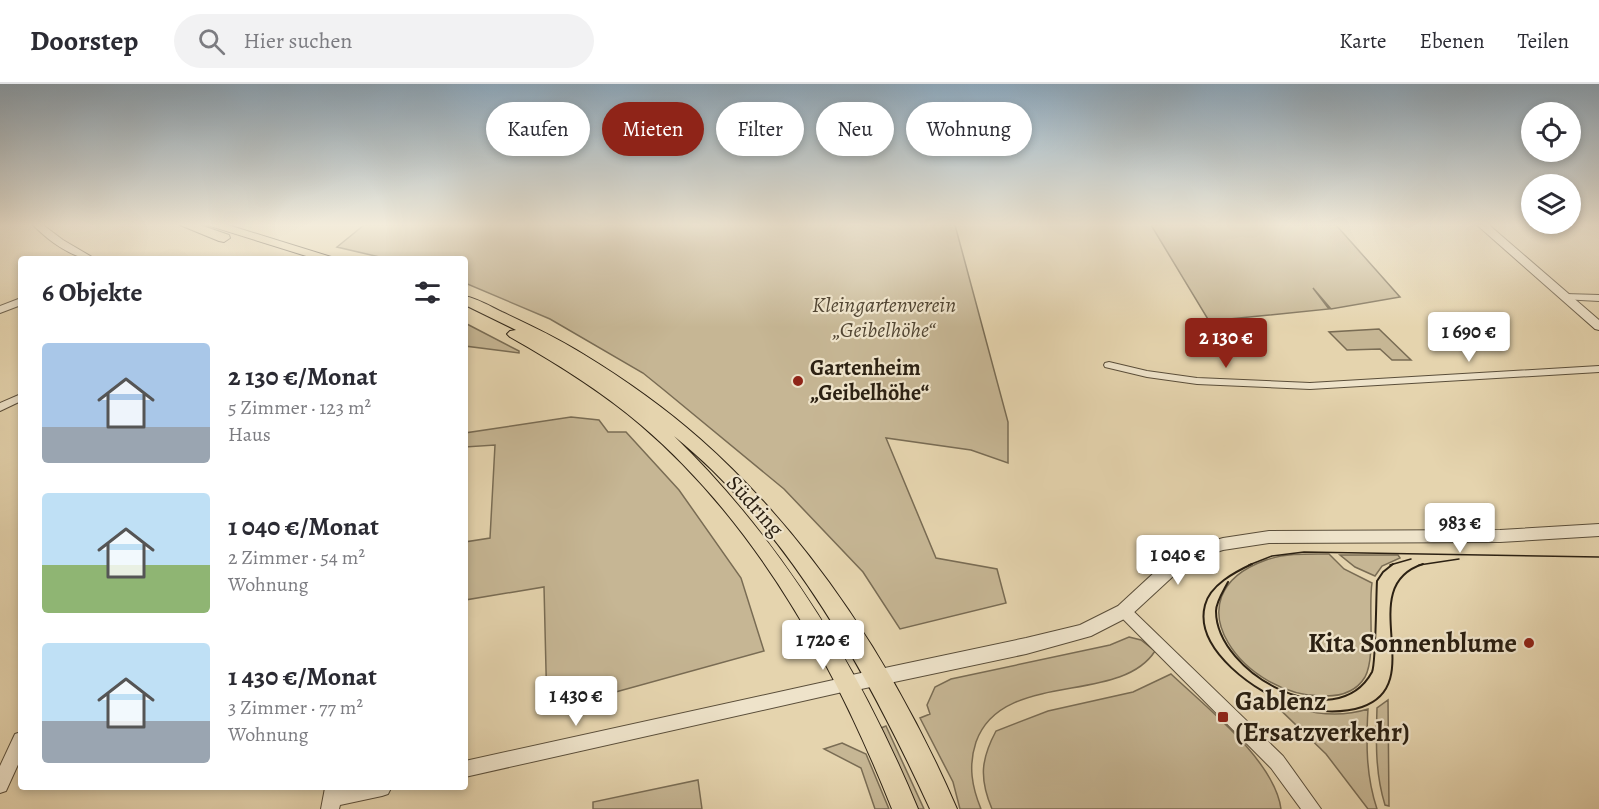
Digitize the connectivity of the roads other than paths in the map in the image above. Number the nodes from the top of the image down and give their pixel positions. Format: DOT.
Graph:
graph roads {
  1 [pos="1521,259"];
  2 [pos="1565,297"];
  3 [pos="1599,298"];
  4 [pos="468,301"];
  5 [pos="18,302"];
  6 [pos="0,310"];
  7 [pos="468,313"];
  8 [pos="1599,326"];
  9 [pos="1109,365"];
  10 [pos="1599,369"];
  11 [pos="18,399"];
  12 [pos="0,408"];
  13 [pos="1599,530"];
  14 [pos="1124,611"];
  15 [pos="877,677"];
  16 [pos="847,684"];
  17 [pos="18,746"];
  18 [pos="468,769"];
  19 [pos="0,785"];
  20 [pos="372,790"];
  21 [pos="332,798"];
  22 [pos="905,809"];
  23 [pos="944,809"];
  24 [pos="1312,809"];
  1 -- 2 [label="street"];
  2 -- 3 [label="street"];
  2 -- 8 [label="street"];
  4 -- 15 [label="main road, Südring"];
  5 -- 6 [label="street"];
  7 -- 16 [label="main road, Südring"];
  9 -- 10 [label="street"];
  11 -- 12 [label="street"];
  13 -- 14 [label="street"];
  14 -- 15 [label="street"];
  14 -- 24 [label="street"];
  15 -- 16 [label="street"];
  15 -- 23 [label="main road, Südring"];
  16 -- 18 [label="street"];
  16 -- 22 [label="main road, Südring"];
  17 -- 19 [label="street"];
  20 -- 21 [label="street"];
}
